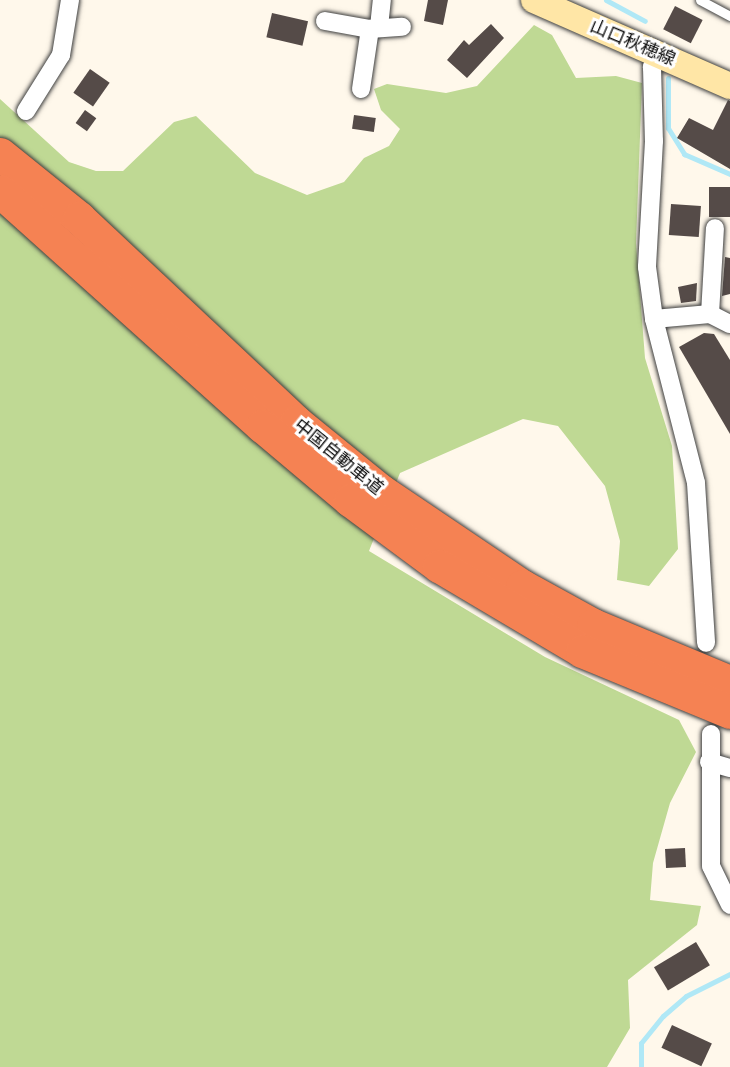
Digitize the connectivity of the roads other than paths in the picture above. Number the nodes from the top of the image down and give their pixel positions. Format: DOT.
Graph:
graph roads {
  1 [pos="69,0"];
  2 [pos="382,0"];
  3 [pos="534,0"];
  4 [pos="700,0"];
  5 [pos="730,16"];
  6 [pos="325,21"];
  7 [pos="402,27"];
  8 [pos="375,28"];
  9 [pos="659,52"];
  10 [pos="728,81"];
  11 [pos="361,89"];
  12 [pos="26,111"];
  13 [pos="0,154"];
  14 [pos="0,192"];
  15 [pos="715,228"];
  16 [pos="710,314"];
  17 [pos="654,319"];
  18 [pos="730,324"];
  19 [pos="706,643"];
  20 [pos="730,682"];
  21 [pos="721,723"];
  22 [pos="708,762"];
  23 [pos="730,768"];
  24 [pos="730,905"];
  1 -- 12 [label="street"];
  2 -- 8 [label="street"];
  3 -- 9 [label="main road, 山口秋穂線"];
  4 -- 5 [label="lane"];
  6 -- 8 [label="street"];
  7 -- 8 [label="street"];
  8 -- 11 [label="street"];
  9 -- 10 [label="main road, 山口秋穂線"];
  9 -- 17 [label="street"];
  13 -- 20 [label="highway, 中国自動車道"];
  14 -- 21 [label="highway, 中国自動車道"];
  15 -- 16 [label="street"];
  16 -- 17 [label="street"];
  16 -- 18 [label="street"];
  17 -- 19 [label="street"];
  21 -- 22 [label="street"];
  22 -- 23 [label="street"];
  22 -- 24 [label="street"];
}
